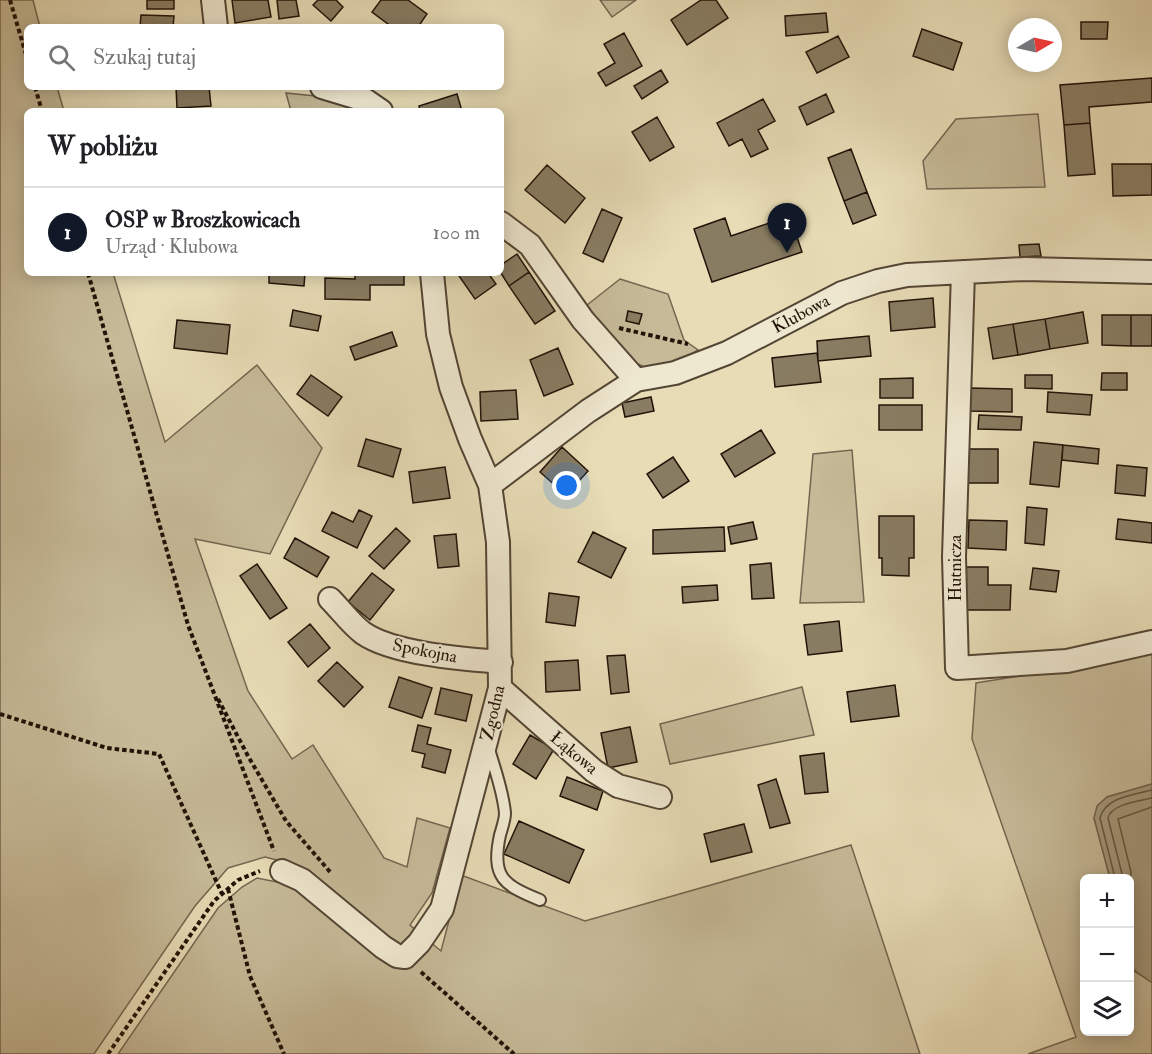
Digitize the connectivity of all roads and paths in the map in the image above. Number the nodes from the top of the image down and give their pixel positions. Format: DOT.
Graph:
graph roads {
  1 [pos="10,0"];
  2 [pos="213,0"];
  3 [pos="216,24"];
  4 [pos="24,48"];
  5 [pos="36,90"];
  6 [pos="332,90"];
  7 [pos="41,108"];
  8 [pos="377,108"];
  9 [pos="504,225"];
  10 [pos="963,272"];
  11 [pos="1152,272"];
  12 [pos="89,276"];
  13 [pos="432,276"];
  14 [pos="583,320"];
  15 [pos="693,345"];
  16 [pos="636,380"];
  17 [pos="490,484"];
  18 [pos="330,599"];
  19 [pos="1152,642"];
  20 [pos="501,662"];
  21 [pos="209,682"];
  22 [pos="501,688"];
  23 [pos="0,714"];
  24 [pos="487,740"];
  25 [pos="660,797"];
  26 [pos="282,871"];
  27 [pos="337,880"];
  28 [pos="228,889"];
  29 [pos="222,894"];
  30 [pos="540,900"];
  31 [pos="405,957"];
  32 [pos="108,1054"];
  33 [pos="284,1054"];
  34 [pos="514,1054"];
  1 -- 4 [label="path"];
  2 -- 3 [label="street"];
  5 -- 7 [label="path"];
  6 -- 8 [label="street"];
  9 -- 14 [label="street"];
  10 -- 11 [label="street, Klubowa"];
  10 -- 16 [label="street, Klubowa"];
  10 -- 19 [label="street, Hutnicza"];
  12 -- 21 [label="path"];
  13 -- 17 [label="street, Zgodna"];
  14 -- 15 [label="path"];
  14 -- 16 [label="street"];
  16 -- 17 [label="street, Klubowa"];
  17 -- 20 [label="street, Zgodna"];
  18 -- 20 [label="street, Spokojna"];
  20 -- 22 [label="street, Zgodna"];
  21 -- 26 [label="path"];
  21 -- 27 [label="path"];
  22 -- 24 [label="street, Zgodna"];
  22 -- 25 [label="street, Łąkowa"];
  23 -- 29 [label="path"];
  24 -- 30 [label="lane"];
  24 -- 31 [label="street, Zgodna"];
  26 -- 28 [label="path"];
  26 -- 31 [label="street"];
  28 -- 29 [label="path"];
  28 -- 33 [label="path"];
  29 -- 32 [label="path"];
  31 -- 34 [label="path"];
}
